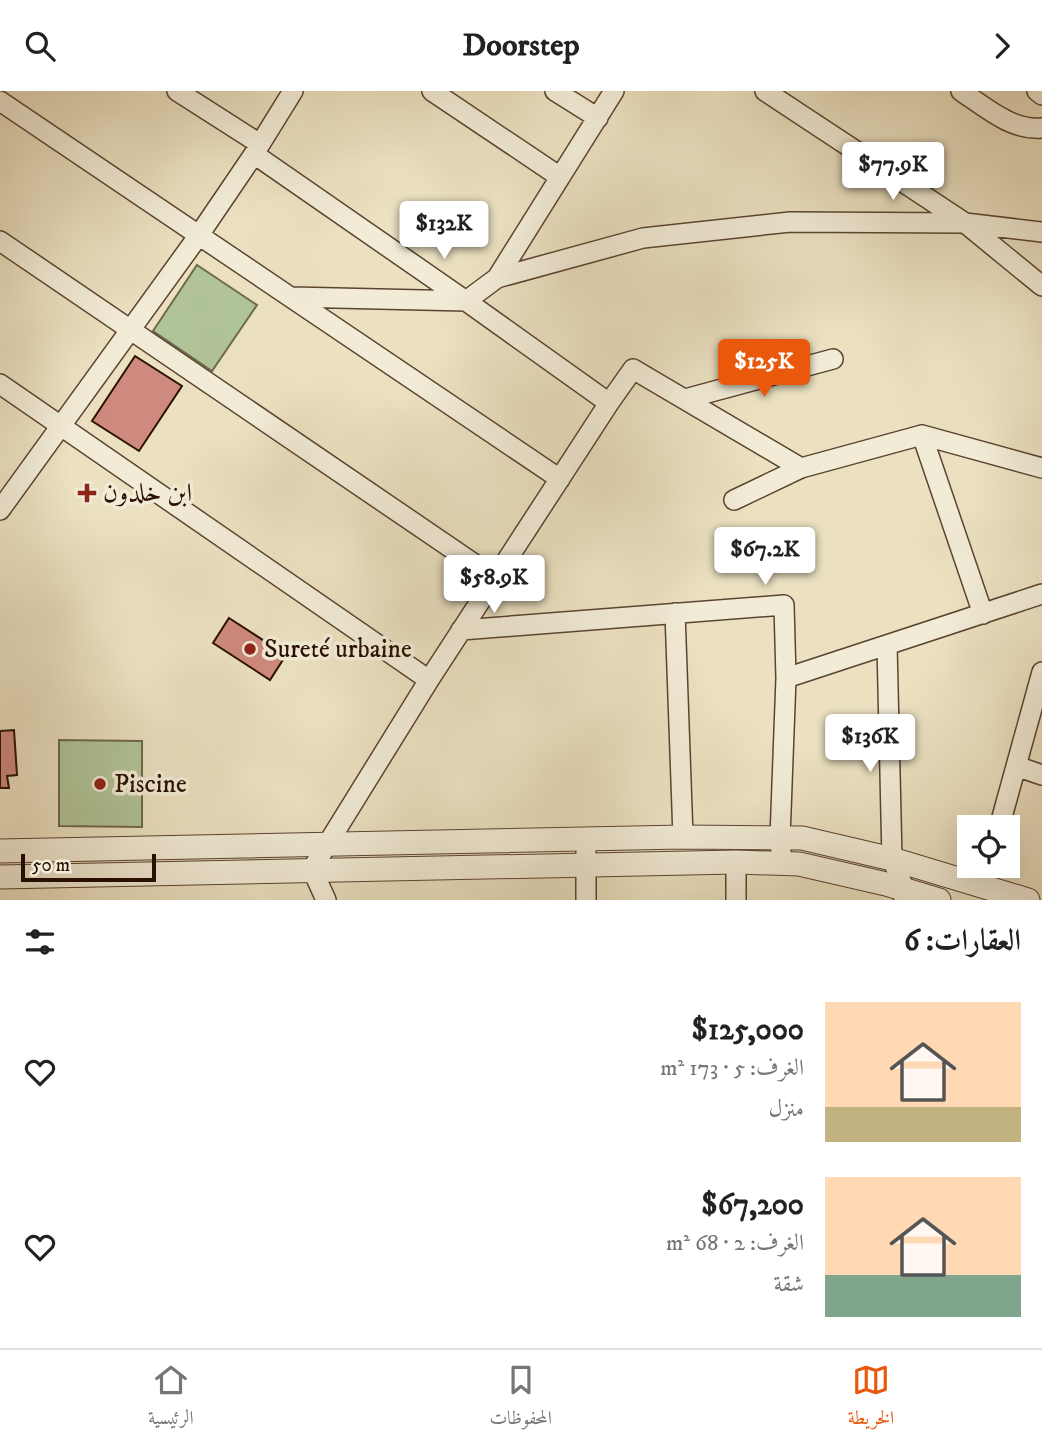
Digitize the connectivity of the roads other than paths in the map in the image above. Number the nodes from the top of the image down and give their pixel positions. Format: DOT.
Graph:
graph roads {
  1 [pos="177,91"];
  2 [pos="293,91"];
  3 [pos="432,91"];
  4 [pos="555,91"];
  5 [pos="614,91"];
  6 [pos="765,91"];
  7 [pos="961,91"];
  8 [pos="1037,91"];
  9 [pos="1042,95"];
  10 [pos="0,101"];
  11 [pos="598,118"];
  12 [pos="1042,128"];
  13 [pos="257,149"];
  14 [pos="560,177"];
  15 [pos="965,223"];
  16 [pos="1042,232"];
  17 [pos="199,235"];
  18 [pos="0,241"];
  19 [pos="497,278"];
  20 [pos="1042,286"];
  21 [pos="291,297"];
  22 [pos="467,301"];
  23 [pos="131,330"];
  24 [pos="833,359"];
  25 [pos="0,384"];
  26 [pos="685,399"];
  27 [pos="609,403"];
  28 [pos="61,426"];
  29 [pos="922,435"];
  30 [pos="801,468"];
  31 [pos="1042,468"];
  32 [pos="560,479"];
  33 [pos="734,500"];
  34 [pos="0,510"];
  35 [pos="495,578"];
  36 [pos="1042,594"];
  37 [pos="675,614"];
  38 [pos="983,614"];
  39 [pos="461,630"];
  40 [pos="887,645"];
  41 [pos="1042,672"];
  42 [pos="786,678"];
  43 [pos="429,680"];
  44 [pos="1016,766"];
  45 [pos="1042,775"];
  46 [pos="1003,815"];
  47 [pos="683,837"];
  48 [pos="780,838"];
  49 [pos="586,839"];
  50 [pos="328,843"];
  51 [pos="0,851"];
  52 [pos="892,859"];
  53 [pos="736,862"];
  54 [pos="782,863"];
  55 [pos="586,864"];
  56 [pos="312,869"];
  57 [pos="957,871"];
  58 [pos="0,877"];
  59 [pos="990,878"];
  60 [pos="905,895"];
  61 [pos="326,900"];
  62 [pos="586,900"];
  63 [pos="736,900"];
  64 [pos="939,900"];
  65 [pos="1028,900"];
  1 -- 13 [label="street"];
  2 -- 13 [label="street"];
  3 -- 14 [label="street"];
  4 -- 11 [label="street"];
  5 -- 11 [label="street"];
  6 -- 15 [label="street"];
  7 -- 12 [label="street"];
  8 -- 9 [label="street"];
  10 -- 17 [label="street"];
  11 -- 14 [label="street"];
  13 -- 17 [label="street"];
  13 -- 22 [label="street"];
  14 -- 19 [label="street"];
  15 -- 16 [label="street"];
  15 -- 19 [label="street"];
  15 -- 20 [label="street"];
  17 -- 21 [label="street"];
  17 -- 23 [label="street"];
  18 -- 23 [label="street"];
  19 -- 22 [label="street"];
  21 -- 22 [label="street"];
  21 -- 32 [label="street"];
  22 -- 27 [label="street"];
  23 -- 28 [label="street"];
  23 -- 35 [label="street"];
  24 -- 26 [label="street"];
  25 -- 28 [label="street"];
  26 -- 27 [label="street"];
  26 -- 30 [label="street"];
  27 -- 32 [label="street"];
  28 -- 34 [label="street"];
  28 -- 43 [label="street"];
  29 -- 30 [label="street"];
  29 -- 31 [label="street"];
  29 -- 38 [label="street"];
  30 -- 33 [label="street"];
  32 -- 35 [label="street"];
  35 -- 39 [label="street"];
  36 -- 38 [label="street"];
  37 -- 39 [label="street"];
  37 -- 42 [label="street"];
  37 -- 47 [label="street"];
  38 -- 40 [label="street"];
  39 -- 43 [label="street"];
  40 -- 42 [label="street"];
  40 -- 52 [label="street"];
  41 -- 44 [label="street"];
  42 -- 48 [label="street"];
  43 -- 50 [label="street"];
  44 -- 45 [label="street"];
  44 -- 46 [label="street"];
  47 -- 48 [label="street"];
  47 -- 49 [label="street"];
  48 -- 52 [label="street"];
  48 -- 54 [label="street"];
  49 -- 50 [label="street"];
  49 -- 55 [label="street"];
  50 -- 51 [label="street"];
  50 -- 56 [label="street"];
  52 -- 57 [label="street"];
  52 -- 60 [label="street"];
  53 -- 54 [label="street"];
  53 -- 55 [label="street"];
  53 -- 63 [label="street"];
  54 -- 60 [label="street"];
  55 -- 56 [label="street"];
  55 -- 62 [label="street"];
  56 -- 58 [label="street"];
  56 -- 61 [label="street"];
  59 -- 65 [label="street"];
  60 -- 64 [label="street"];
}
